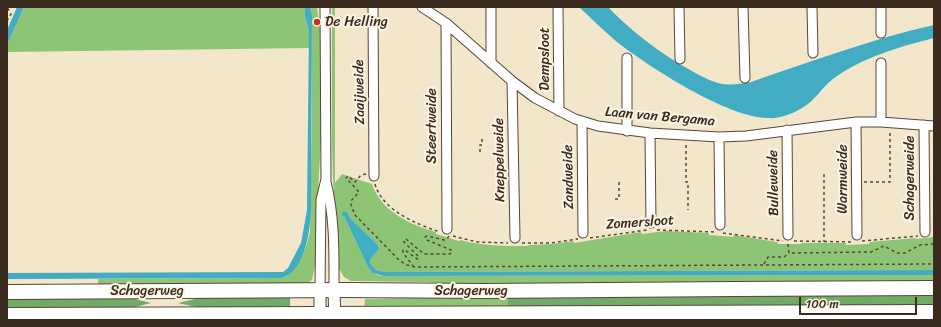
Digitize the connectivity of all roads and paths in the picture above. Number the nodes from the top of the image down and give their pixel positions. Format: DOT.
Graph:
graph roads {
  1 [pos="7,7"];
  2 [pos="325,7"];
  3 [pos="373,7"];
  4 [pos="422,7"];
  5 [pos="490,7"];
  6 [pos="558,7"];
  7 [pos="679,7"];
  8 [pos="743,7"];
  9 [pos="812,7"];
  10 [pos="881,7"];
  11 [pos="7,21"];
  12 [pos="446,23"];
  13 [pos="881,33"];
  14 [pos="813,53"];
  15 [pos="627,58"];
  16 [pos="680,59"];
  17 [pos="491,63"];
  18 [pos="880,63"];
  19 [pos="745,78"];
  20 [pos="512,81"];
  21 [pos="559,111"];
  22 [pos="582,121"];
  23 [pos="856,122"];
  24 [pos="881,122"];
  25 [pos="924,125"];
  26 [pos="934,126"];
  27 [pos="890,128"];
  28 [pos="787,130"];
  29 [pos="627,131"];
  30 [pos="650,133"];
  31 [pos="482,137"];
  32 [pos="719,137"];
  33 [pos="686,145"];
  34 [pos="480,152"];
  35 [pos="824,174"];
  36 [pos="361,175"];
  37 [pos="374,176"];
  38 [pos="326,179"];
  39 [pos="619,179"];
  40 [pos="857,182"];
  41 [pos="615,199"];
  42 [pos="688,210"];
  43 [pos="720,225"];
  44 [pos="652,227"];
  45 [pos="446,232"];
  46 [pos="583,233"];
  47 [pos="921,234"];
  48 [pos="857,236"];
  49 [pos="787,239"];
  50 [pos="516,241"];
  51 [pos="824,242"];
  52 [pos="934,244"];
  53 [pos="789,253"];
  54 [pos="934,264"];
  55 [pos="764,265"];
  56 [pos="415,267"];
  57 [pos="934,288"];
  58 [pos="327,290"];
  59 [pos="7,292"];
  60 [pos="934,312"];
  61 [pos="7,315"];
  62 [pos="320,317"];
  63 [pos="335,317"];
  1 -- 11 [label="path"];
  2 -- 38 [label="street"];
  3 -- 37 [label="street, Zaaijweide"];
  4 -- 12 [label="street, Laan van Bergama"];
  5 -- 17 [label="street"];
  6 -- 21 [label="street, Dempsloot"];
  7 -- 16 [label="street"];
  8 -- 19 [label="street"];
  9 -- 14 [label="street"];
  10 -- 13 [label="street"];
  12 -- 17 [label="street, Laan van Bergama"];
  12 -- 45 [label="street, Steertweide"];
  15 -- 29 [label="street"];
  17 -- 20 [label="street, Laan van Bergama"];
  18 -- 24 [label="street"];
  20 -- 21 [label="street, Laan van Bergama"];
  20 -- 50 [label="street, Kneppelweide"];
  21 -- 22 [label="street, Laan van Bergama"];
  22 -- 29 [label="street, Laan van Bergama"];
  22 -- 46 [label="street, Zandweide"];
  23 -- 24 [label="street, Laan van Bergama"];
  23 -- 28 [label="street, Laan van Bergama"];
  23 -- 40 [label="street, Warmweide"];
  24 -- 25 [label="street, Laan van Bergama"];
  25 -- 26 [label="street, Laan van Bergama"];
  25 -- 47 [label="street, Schagerweide"];
  27 -- 40 [label="path"];
  28 -- 32 [label="street, Laan van Bergama"];
  28 -- 49 [label="street, Bulleweide"];
  29 -- 30 [label="street, Laan van Bergama"];
  30 -- 32 [label="street, Laan van Bergama"];
  30 -- 44 [label="street"];
  31 -- 34 [label="path"];
  32 -- 43 [label="street"];
  33 -- 42 [label="path"];
  35 -- 51 [label="path"];
  36 -- 56 [label="path"];
  37 -- 45 [label="path, Zomersloot"];
  38 -- 58 [label="street"];
  38 -- 58 [label="street"];
  39 -- 41 [label="path"];
  40 -- 48 [label="street, Warmweide"];
  44 -- 49 [label="path, Zomersloot"];
  44 -- 50 [label="path, Zomersloot"];
  45 -- 50 [label="path, Zomersloot"];
  45 -- 56 [label="path"];
  47 -- 51 [label="path, Zomersloot"];
  49 -- 51 [label="path, Zomersloot"];
  49 -- 53 [label="path"];
  52 -- 53 [label="path"];
  53 -- 55 [label="path"];
  54 -- 55 [label="path"];
  55 -- 56 [label="path"];
  57 -- 58 [label="main road, Schagerweg"];
  58 -- 59 [label="main road, Schagerweg"];
  58 -- 62 [label="street"];
  58 -- 63 [label="street"];
  60 -- 63 [label="main road, Schagerweg"];
  61 -- 62 [label="main road, Schagerweg"];
  62 -- 63 [label="main road, Schagerweg"];
}
